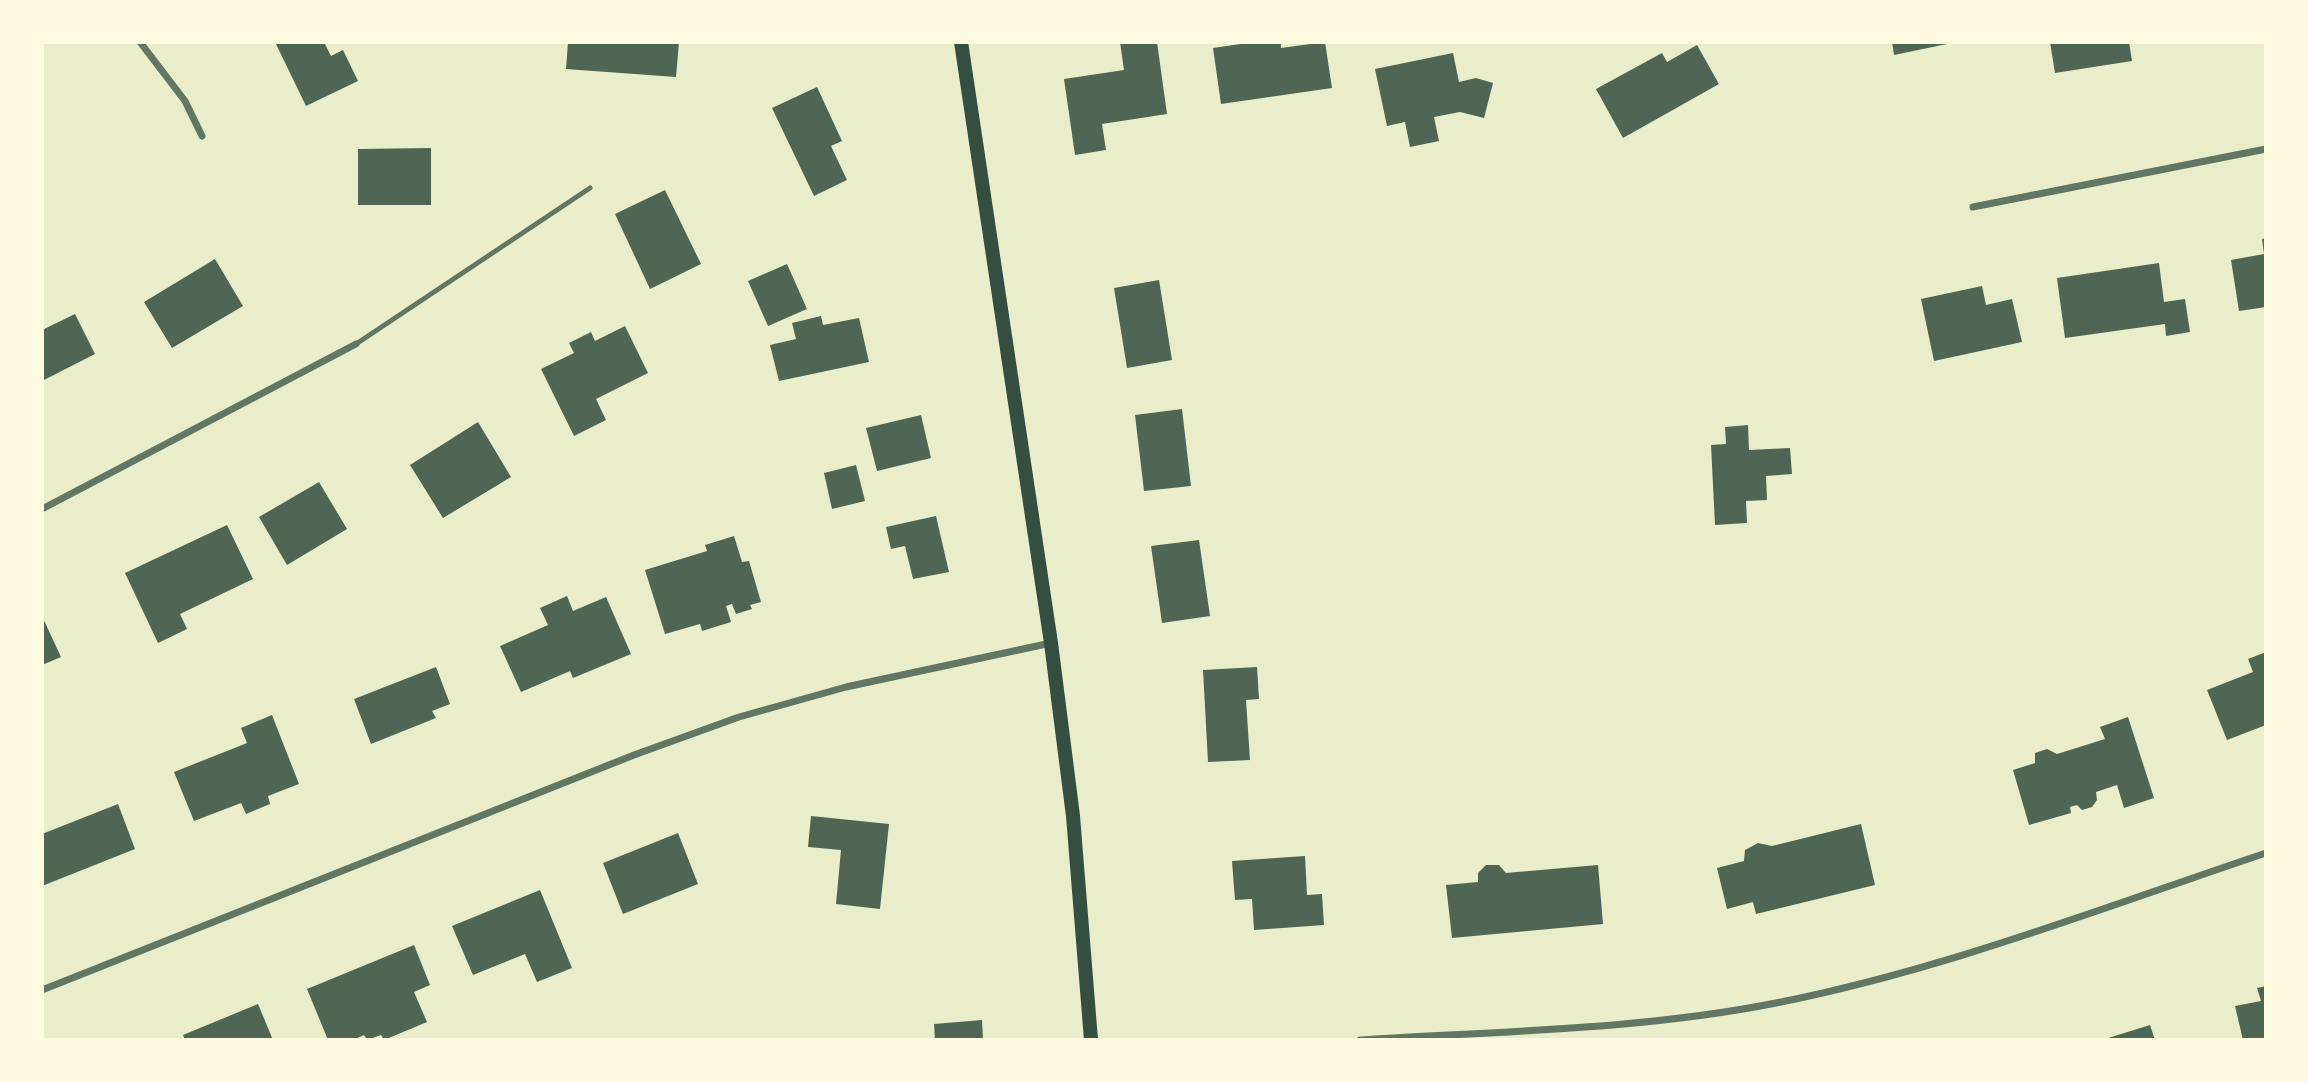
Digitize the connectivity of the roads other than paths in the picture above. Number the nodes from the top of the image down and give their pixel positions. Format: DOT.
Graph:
graph roads {
  1 [pos="140,42"];
  2 [pos="961,42"];
  3 [pos="202,136"];
  4 [pos="2266,149"];
  5 [pos="590,188"];
  6 [pos="1973,207"];
  7 [pos="356,344"];
  8 [pos="42,509"];
  9 [pos="1051,643"];
  10 [pos="2266,853"];
  11 [pos="42,990"];
  12 [pos="1091,1040"];
  13 [pos="1360,1040"];
  1 -- 3 [label="street"];
  2 -- 9 [label="main road"];
  4 -- 6 [label="street"];
  5 -- 7 [label="lane"];
  7 -- 8 [label="street"];
  9 -- 11 [label="street"];
  9 -- 12 [label="main road"];
  10 -- 13 [label="street"];
}
